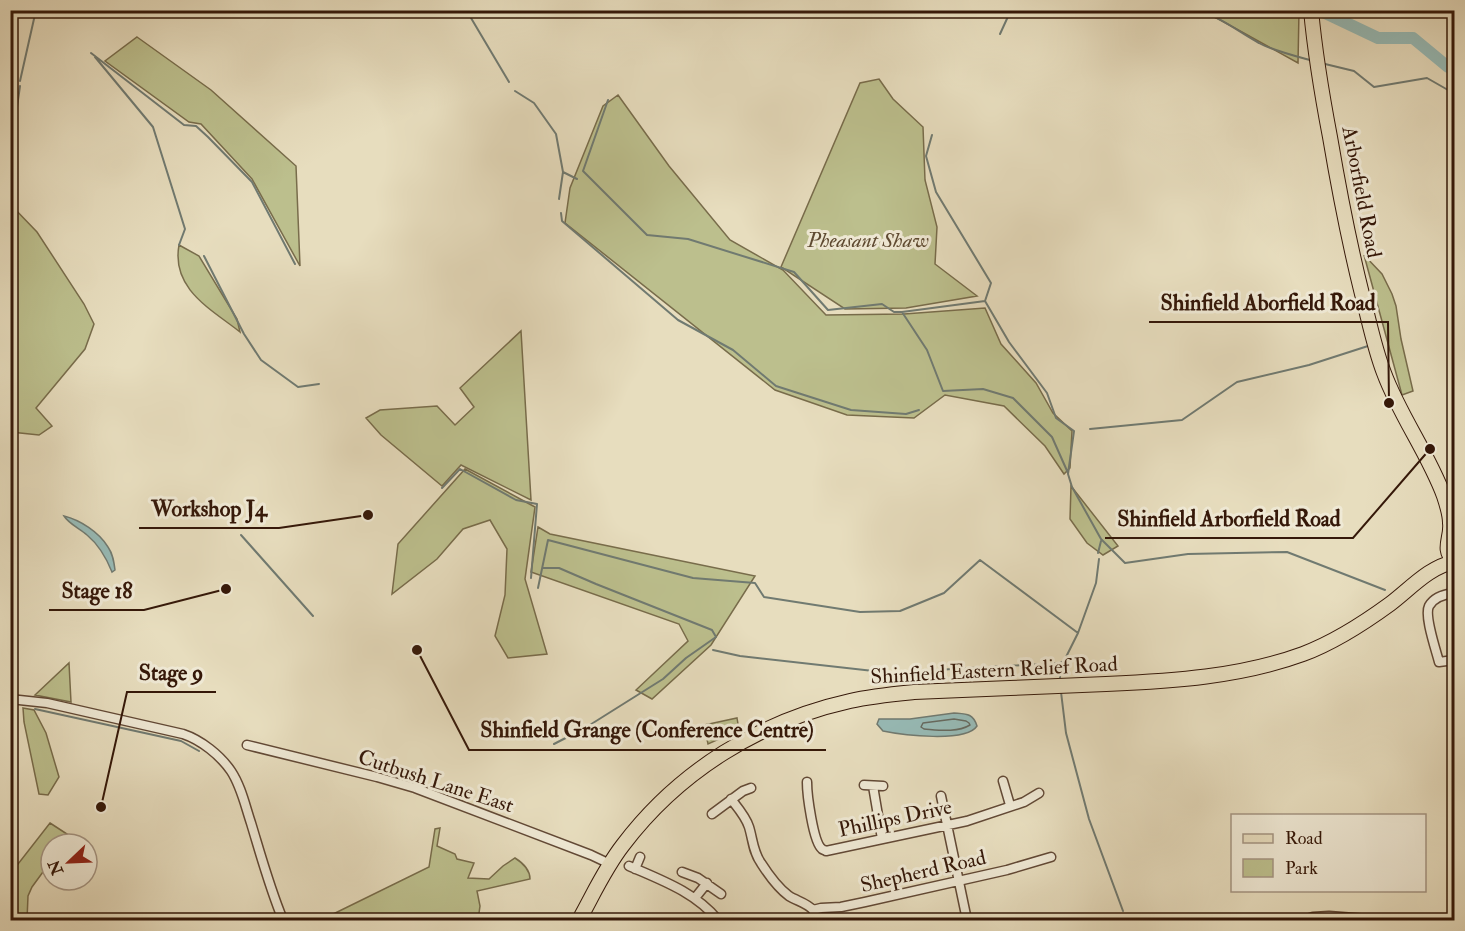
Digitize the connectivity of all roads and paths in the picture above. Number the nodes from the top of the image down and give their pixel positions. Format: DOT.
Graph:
graph roads {
  1 [pos="1311,12"];
  2 [pos="1448,508"];
  3 [pos="1455,522"];
  4 [pos="1452,549"];
  5 [pos="1455,593"];
  6 [pos="1455,660"];
  7 [pos="10,699"];
  8 [pos="247,745"];
  9 [pos="1003,781"];
  10 [pos="807,782"];
  11 [pos="864,785"];
  12 [pos="751,788"];
  13 [pos="1039,793"];
  14 [pos="941,796"];
  15 [pos="731,799"];
  16 [pos="1010,806"];
  17 [pos="712,814"];
  18 [pos="947,825"];
  19 [pos="882,839"];
  20 [pos="640,857"];
  21 [pos="1051,857"];
  22 [pos="609,864"];
  23 [pos="682,872"];
  24 [pos="959,881"];
  25 [pos="707,883"];
  26 [pos="720,894"];
  27 [pos="695,898"];
  28 [pos="813,910"];
  29 [pos="1353,920"];
  30 [pos="283,921"];
  31 [pos="579,921"];
  32 [pos="718,921"];
  33 [pos="809,921"];
  34 [pos="967,921"];
  35 [pos="1304,921"];
  36 [pos="1380,921"];
  1 -- 2 [label="main road, Arborfield Road"];
  2 -- 3 [label="main road, Arborfield Road"];
  2 -- 4 [label="main road, Arborfield Road"];
  4 -- 22 [label="main road, Shinfield Eastern Relief Road"];
  5 -- 6 [label="street"];
  7 -- 30 [label="street"];
  8 -- 22 [label="street, Cutbush Lane East"];
  9 -- 16 [label="street"];
  10 -- 19 [label="street, Phillips Drive"];
  11 -- 19 [label="street"];
  12 -- 15 [label="street"];
  13 -- 16 [label="street, Phillips Drive"];
  14 -- 18 [label="street"];
  15 -- 17 [label="street"];
  15 -- 28 [label="street"];
  16 -- 18 [label="street, Phillips Drive"];
  18 -- 19 [label="street, Phillips Drive"];
  18 -- 24 [label="street"];
  20 -- 27 [label="street"];
  21 -- 24 [label="street, Shepherd Road"];
  22 -- 31 [label="main road, Shinfield Eastern Relief Road"];
  23 -- 25 [label="street"];
  24 -- 28 [label="street, Shepherd Road"];
  24 -- 34 [label="street"];
  25 -- 26 [label="street"];
  25 -- 27 [label="street"];
  27 -- 32 [label="street"];
  28 -- 33 [label="street"];
  29 -- 35 [label="street"];
  29 -- 36 [label="street"];
}
